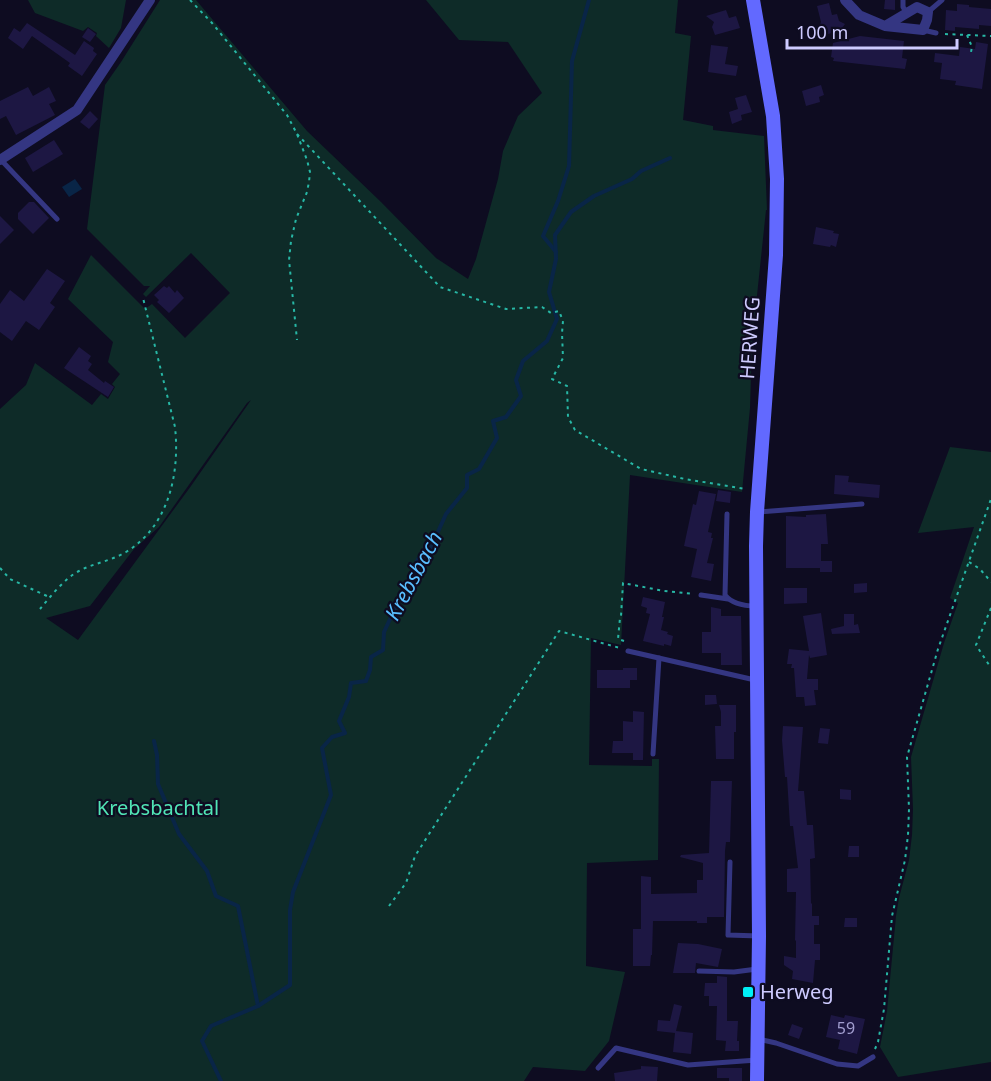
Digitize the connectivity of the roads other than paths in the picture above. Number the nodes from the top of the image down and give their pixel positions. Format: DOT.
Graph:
graph roads {
  1 [pos="150,0"];
  2 [pos="753,0"];
  3 [pos="845,0"];
  4 [pos="903,0"];
  5 [pos="942,0"];
  6 [pos="928,12"];
  7 [pos="907,13"];
  8 [pos="885,26"];
  9 [pos="923,30"];
  10 [pos="936,33"];
  11 [pos="0,160"];
  12 [pos="57,219"];
  13 [pos="862,504"];
  14 [pos="757,512"];
  15 [pos="727,514"];
  16 [pos="701,595"];
  17 [pos="728,599"];
  18 [pos="757,606"];
  19 [pos="628,651"];
  20 [pos="659,658"];
  21 [pos="757,681"];
  22 [pos="653,754"];
  23 [pos="730,862"];
  24 [pos="759,936"];
  25 [pos="759,969"];
  26 [pos="699,971"];
  27 [pos="758,1039"];
  28 [pos="873,1056"];
  29 [pos="758,1060"];
  30 [pos="598,1068"];
  31 [pos="758,1081"];
  1 -- 11 [label="street"];
  2 -- 14 [label="street, HERWEG"];
  3 -- 8 [label="street"];
  4 -- 7 [label="lane"];
  5 -- 6 [label="lane"];
  6 -- 7 [label="street"];
  6 -- 9 [label="street"];
  7 -- 8 [label="street"];
  8 -- 9 [label="street"];
  9 -- 10 [label="lane"];
  11 -- 12 [label="lane"];
  13 -- 14 [label="lane"];
  14 -- 18 [label="street, HERWEG"];
  15 -- 17 [label="lane"];
  16 -- 17 [label="lane"];
  17 -- 18 [label="lane"];
  18 -- 21 [label="street, HERWEG"];
  19 -- 20 [label="lane"];
  20 -- 21 [label="lane"];
  20 -- 22 [label="lane"];
  21 -- 24 [label="street, HERWEG"];
  23 -- 24 [label="lane"];
  24 -- 25 [label="street, HERWEG"];
  25 -- 26 [label="lane"];
  25 -- 27 [label="street, HERWEG"];
  27 -- 28 [label="lane"];
  27 -- 29 [label="street, HERWEG"];
  29 -- 30 [label="lane"];
  29 -- 31 [label="street, HERWEG"];
}
